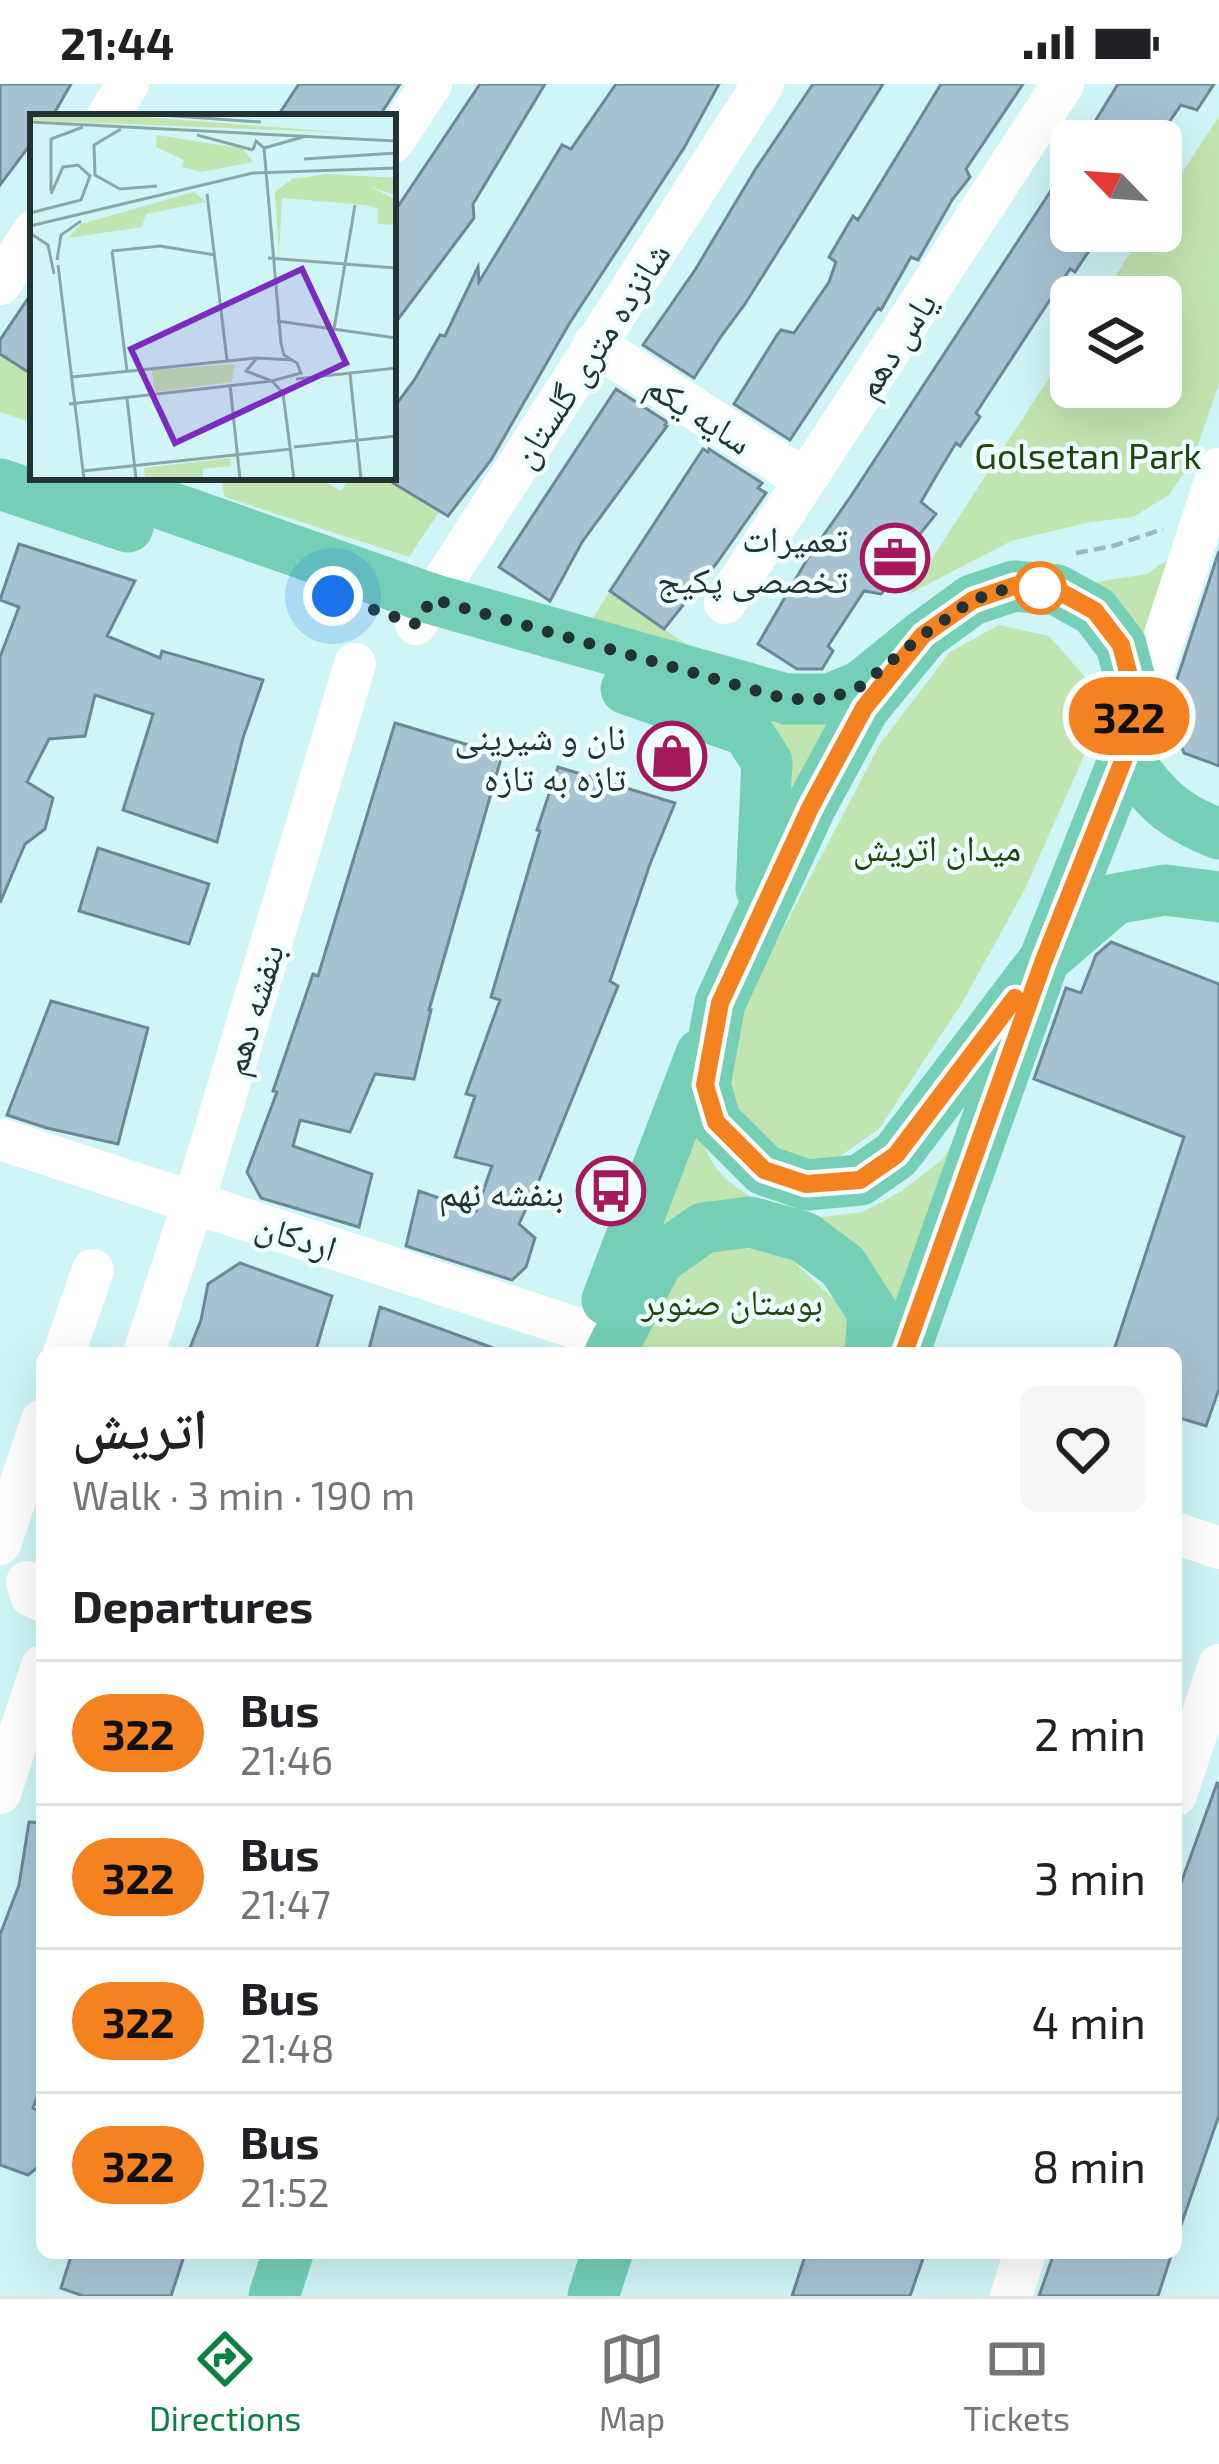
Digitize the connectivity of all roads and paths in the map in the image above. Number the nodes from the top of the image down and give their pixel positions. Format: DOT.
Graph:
graph roads {
  1 [pos="128,84"];
  2 [pos="431,84"];
  3 [pos="763,84"];
  4 [pos="1063,84"];
  5 [pos="109,114"];
  6 [pos="396,137"];
  7 [pos="30,237"];
  8 [pos="0,284"];
  9 [pos="594,344"];
  10 [pos="0,447"];
  11 [pos="30,458"];
  12 [pos="1219,469"];
  13 [pos="93,480"];
  14 [pos="806,480"];
  15 [pos="0,484"];
  16 [pos="1175,518"];
  17 [pos="1075,553"];
  18 [pos="725,604"];
  19 [pos="424,612"];
  20 [pos="923,635"];
  21 [pos="356,664"];
  22 [pos="681,688"];
  23 [pos="1125,756"];
  24 [pos="1219,834"];
  25 [pos="1219,897"];
  26 [pos="760,914"];
  27 [pos="1044,960"];
  28 [pos="720,1003"];
  29 [pos="0,1139"];
  30 [pos="194,1201"];
  31 [pos="92,1270"];
  32 [pos="66,1347"];
  33 [pos="146,1347"];
  34 [pos="597,1347"];
  35 [pos="870,1347"];
  36 [pos="906,1347"];
  37 [pos="36,1438"];
  38 [pos="1182,1536"];
  39 [pos="0,1544"];
  40 [pos="1219,1548"];
  41 [pos="1219,1664"];
  42 [pos="36,1684"];
  43 [pos="1182,1777"];
  44 [pos="0,1793"];
  45 [pos="287,2259"];
  46 [pos="605,2259"];
  47 [pos="1023,2259"];
  48 [pos="274,2296"];
  49 [pos="593,2296"];
  50 [pos="1011,2296"];
  1 -- 5 [label="street"];
  2 -- 6 [label="street"];
  3 -- 9 [label="street, شانزده متری گلستان"];
  4 -- 14 [label="street, یاس دهم"];
  7 -- 8 [label="street"];
  9 -- 14 [label="street, سایه یکم"];
  9 -- 19 [label="street, شانزده متری گلستان"];
  10 -- 11 [label="main road"];
  12 -- 23 [label="street"];
  13 -- 19 [label="main road"];
  14 -- 18 [label="street, یاس دهم"];
  15 -- 19 [label="main road"];
  16 -- 17 [label="path"];
  19 -- 22 [label="main road"];
  20 -- 22 [label="main road"];
  20 -- 23 [label="main road"];
  20 -- 26 [label="main road"];
  21 -- 30 [label="street, بنفشه دهم"];
  22 -- 26 [label="main road"];
  23 -- 24 [label="main road"];
  23 -- 27 [label="main road"];
  25 -- 27 [label="main road"];
  26 -- 28 [label="main road"];
  27 -- 28 [label="main road"];
  27 -- 36 [label="main road"];
  28 -- 34 [label="main road"];
  29 -- 30 [label="street, اردکان"];
  30 -- 33 [label="street, بنفشه دهم"];
  30 -- 34 [label="street, اردکان"];
  31 -- 32 [label="street"];
  34 -- 35 [label="main road"];
  37 -- 39 [label="street"];
  38 -- 40 [label="street"];
  41 -- 43 [label="street"];
  42 -- 44 [label="street"];
  45 -- 48 [label="main road"];
  46 -- 49 [label="main road"];
  47 -- 50 [label="street"];
}
